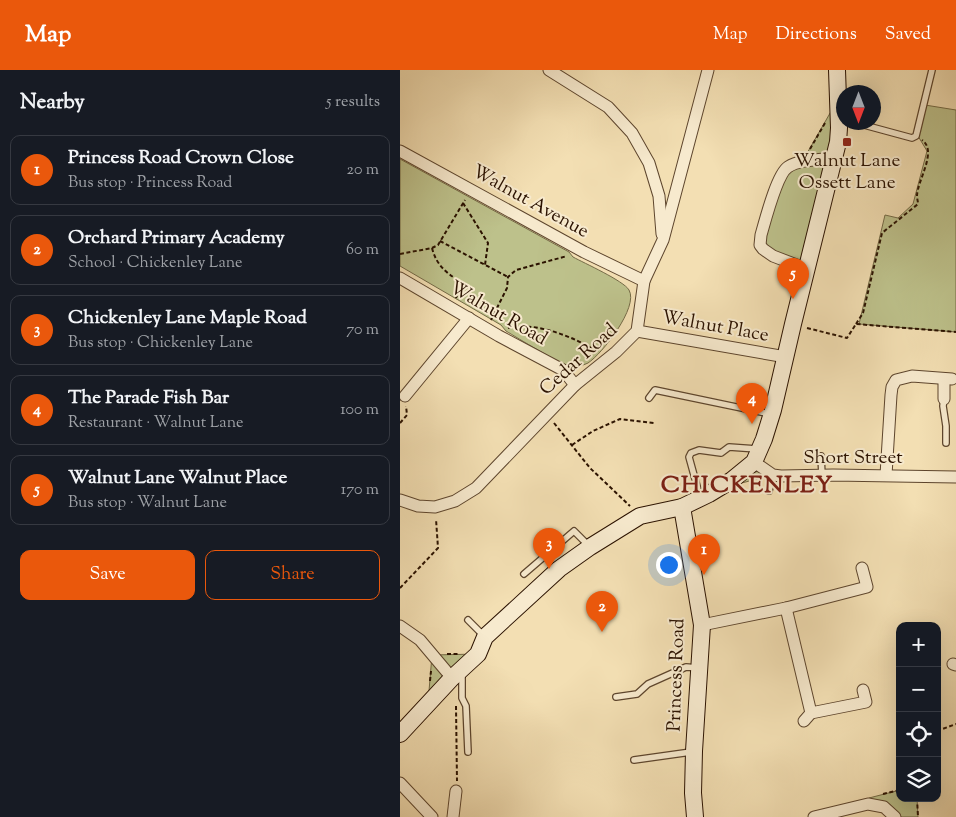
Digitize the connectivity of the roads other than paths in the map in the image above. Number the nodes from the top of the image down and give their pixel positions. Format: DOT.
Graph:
graph roads {
  1 [pos="549,70"];
  2 [pos="708,70"];
  3 [pos="837,70"];
  4 [pos="932,70"];
  5 [pos="837,85"];
  6 [pos="840,130"];
  7 [pos="881,130"];
  8 [pos="400,151"];
  9 [pos="834,158"];
  10 [pos="663,240"];
  11 [pos="807,269"];
  12 [pos="400,278"];
  13 [pos="644,281"];
  14 [pos="470,318"];
  15 [pos="637,331"];
  16 [pos="786,357"];
  17 [pos="575,385"];
  18 [pos="402,396"];
  19 [pos="649,398"];
  20 [pos="944,399"];
  21 [pos="772,415"];
  22 [pos="946,443"];
  23 [pos="756,456"];
  24 [pos="821,456"];
  25 [pos="773,475"];
  26 [pos="822,475"];
  27 [pos="886,475"];
  28 [pos="956,477"];
  29 [pos="769,491"];
  30 [pos="700,498"];
  31 [pos="400,500"];
  32 [pos="682,507"];
  33 [pos="590,547"];
  34 [pos="862,568"];
  35 [pos="524,574"];
  36 [pos="786,608"];
  37 [pos="468,620"];
  38 [pos="702,625"];
  39 [pos="400,626"];
  40 [pos="485,637"];
  41 [pos="699,668"];
  42 [pos="457,673"];
  43 [pos="863,690"];
  44 [pos="616,697"];
  45 [pos="400,734"];
  46 [pos="468,752"];
  47 [pos="694,752"];
  48 [pos="634,760"];
  49 [pos="400,783"];
  50 [pos="456,791"];
  51 [pos="432,817"];
  52 [pos="453,817"];
  53 [pos="695,817"];
  54 [pos="814,817"];
  55 [pos="895,817"];
  1 -- 10 [label="street"];
  2 -- 10 [label="street, Cedar Road"];
  3 -- 5 [label="street"];
  4 -- 7 [label="lane"];
  6 -- 9 [label="street"];
  8 -- 13 [label="street, Walnut Avenue"];
  9 -- 11 [label="street"];
  9 -- 11 [label="street"];
  10 -- 13 [label="street, Cedar Road"];
  11 -- 16 [label="street"];
  12 -- 14 [label="street, Walnut Road"];
  13 -- 15 [label="street, Cedar Road"];
  14 -- 17 [label="street, Walnut Road"];
  14 -- 18 [label="street"];
  15 -- 16 [label="street, Walnut Place"];
  15 -- 17 [label="street, Cedar Road"];
  16 -- 21 [label="street"];
  17 -- 31 [label="street, Cedar Road"];
  19 -- 21 [label="lane"];
  20 -- 22 [label="lane"];
  20 -- 27 [label="street"];
  21 -- 23 [label="street"];
  23 -- 25 [label="street"];
  23 -- 30 [label="street"];
  23 -- 30 [label="lane"];
  24 -- 26 [label="lane"];
  25 -- 26 [label="street, Short Street"];
  25 -- 29 [label="lane"];
  26 -- 27 [label="street, Short Street"];
  27 -- 28 [label="street, Short Street"];
  30 -- 32 [label="street"];
  32 -- 33 [label="street"];
  32 -- 38 [label="street, Princess Road"];
  33 -- 35 [label="lane"];
  33 -- 40 [label="street"];
  34 -- 36 [label="street"];
  36 -- 38 [label="street"];
  36 -- 43 [label="street"];
  37 -- 40 [label="lane"];
  38 -- 41 [label="street, Princess Road"];
  39 -- 42 [label="street"];
  40 -- 42 [label="street"];
  41 -- 44 [label="lane"];
  41 -- 47 [label="street, Princess Road"];
  42 -- 45 [label="street"];
  42 -- 46 [label="lane"];
  47 -- 48 [label="lane"];
  47 -- 53 [label="street, Princess Road"];
  49 -- 51 [label="street"];
  50 -- 52 [label="street"];
  54 -- 55 [label="street"];
}
